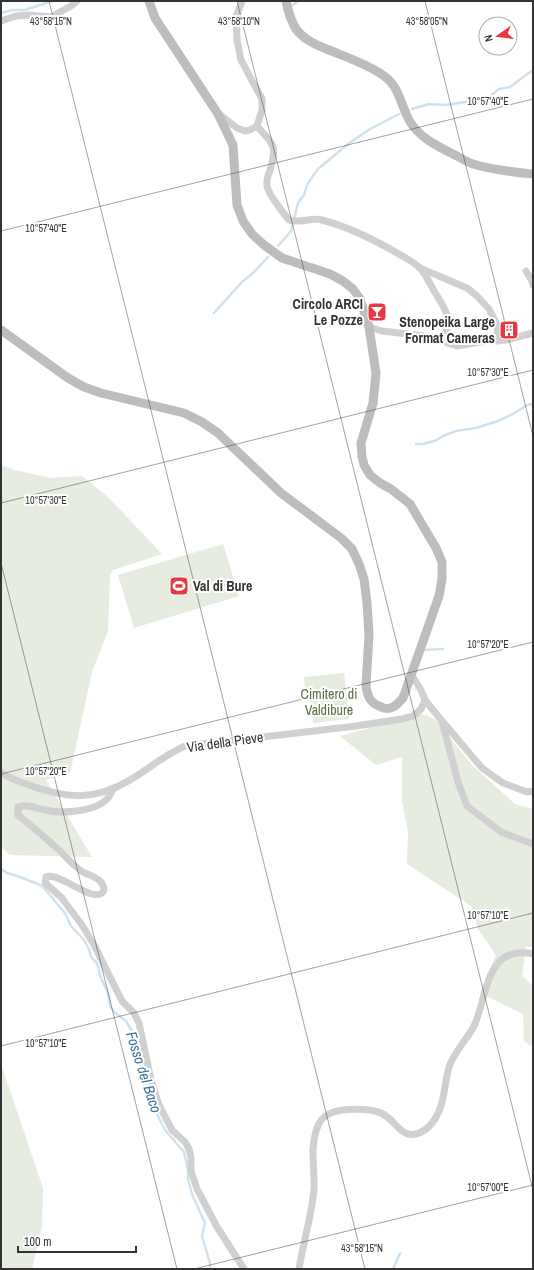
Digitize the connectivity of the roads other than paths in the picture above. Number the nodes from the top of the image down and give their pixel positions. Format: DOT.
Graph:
graph roads {
  1 [pos="77,1"];
  2 [pos="149,1"];
  3 [pos="242,1"];
  4 [pos="286,1"];
  5 [pos="1,21"];
  6 [pos="218,114"];
  7 [pos="257,126"];
  8 [pos="533,174"];
  9 [pos="420,268"];
  10 [pos="526,271"];
  11 [pos="533,285"];
  12 [pos="369,327"];
  13 [pos="1,330"];
  14 [pos="533,333"];
  15 [pos="442,338"];
  16 [pos="498,341"];
  17 [pos="411,674"];
  18 [pos="425,700"];
  19 [pos="442,721"];
  20 [pos="1,773"];
  21 [pos="113,790"];
  22 [pos="533,791"];
  23 [pos="533,844"];
  24 [pos="533,954"];
  25 [pos="244,1269"];
  26 [pos="299,1269"];
  1 -- 5 [label="street"];
  2 -- 6 [label="main road"];
  3 -- 7 [label="street"];
  4 -- 8 [label="main road"];
  6 -- 7 [label="street"];
  6 -- 12 [label="main road"];
  7 -- 9 [label="street"];
  9 -- 15 [label="street"];
  9 -- 16 [label="street"];
  10 -- 11 [label="street"];
  12 -- 15 [label="street"];
  12 -- 17 [label="main road"];
  13 -- 17 [label="main road"];
  14 -- 16 [label="street"];
  15 -- 16 [label="street"];
  17 -- 18 [label="street"];
  18 -- 19 [label="street"];
  18 -- 21 [label="street, Via della Pieve"];
  19 -- 22 [label="street"];
  19 -- 23 [label="street"];
  20 -- 21 [label="street, Via della Pieve"];
  21 -- 25 [label="street"];
  24 -- 26 [label="street"];
}
